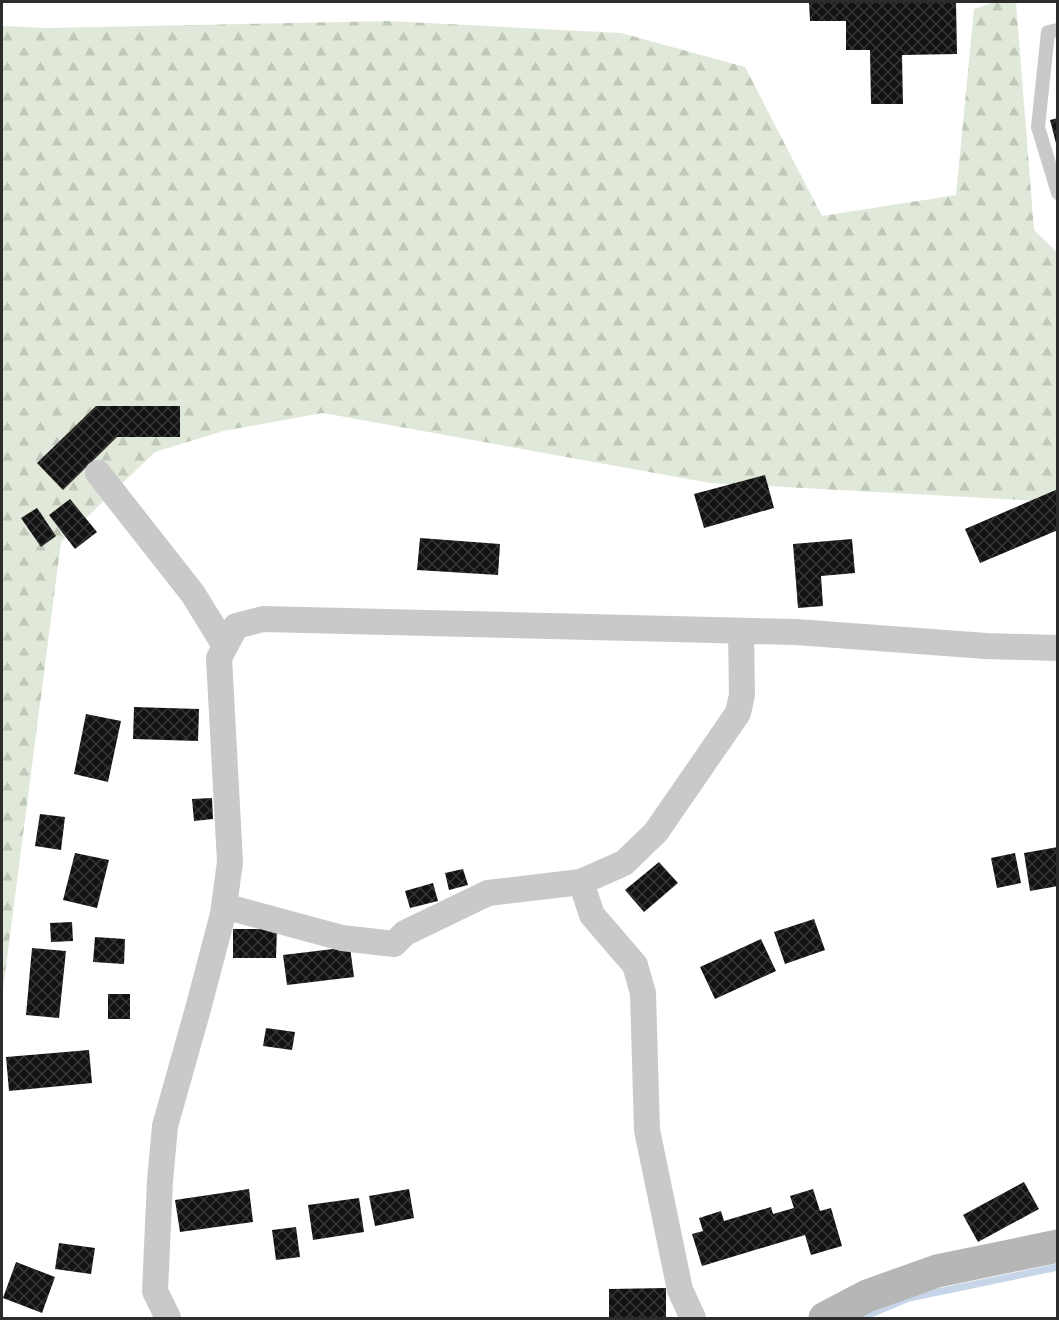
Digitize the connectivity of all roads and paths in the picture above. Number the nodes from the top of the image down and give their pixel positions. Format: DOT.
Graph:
graph roads {
  1 [pos="1058,30"];
  2 [pos="1058,193"];
  3 [pos="98,473"];
  4 [pos="741,631"];
  5 [pos="225,646"];
  6 [pos="1058,648"];
  7 [pos="581,882"];
  8 [pos="224,906"];
  9 [pos="1058,1246"];
  10 [pos="168,1318"];
  11 [pos="693,1318"];
  12 [pos="825,1318"];
  1 -- 2 [label="lane"];
  3 -- 5 [label="street"];
  4 -- 5 [label="street"];
  4 -- 6 [label="street"];
  4 -- 7 [label="street"];
  5 -- 8 [label="street"];
  7 -- 8 [label="street"];
  7 -- 11 [label="street"];
  8 -- 10 [label="street"];
  9 -- 12 [label="street"];
}
